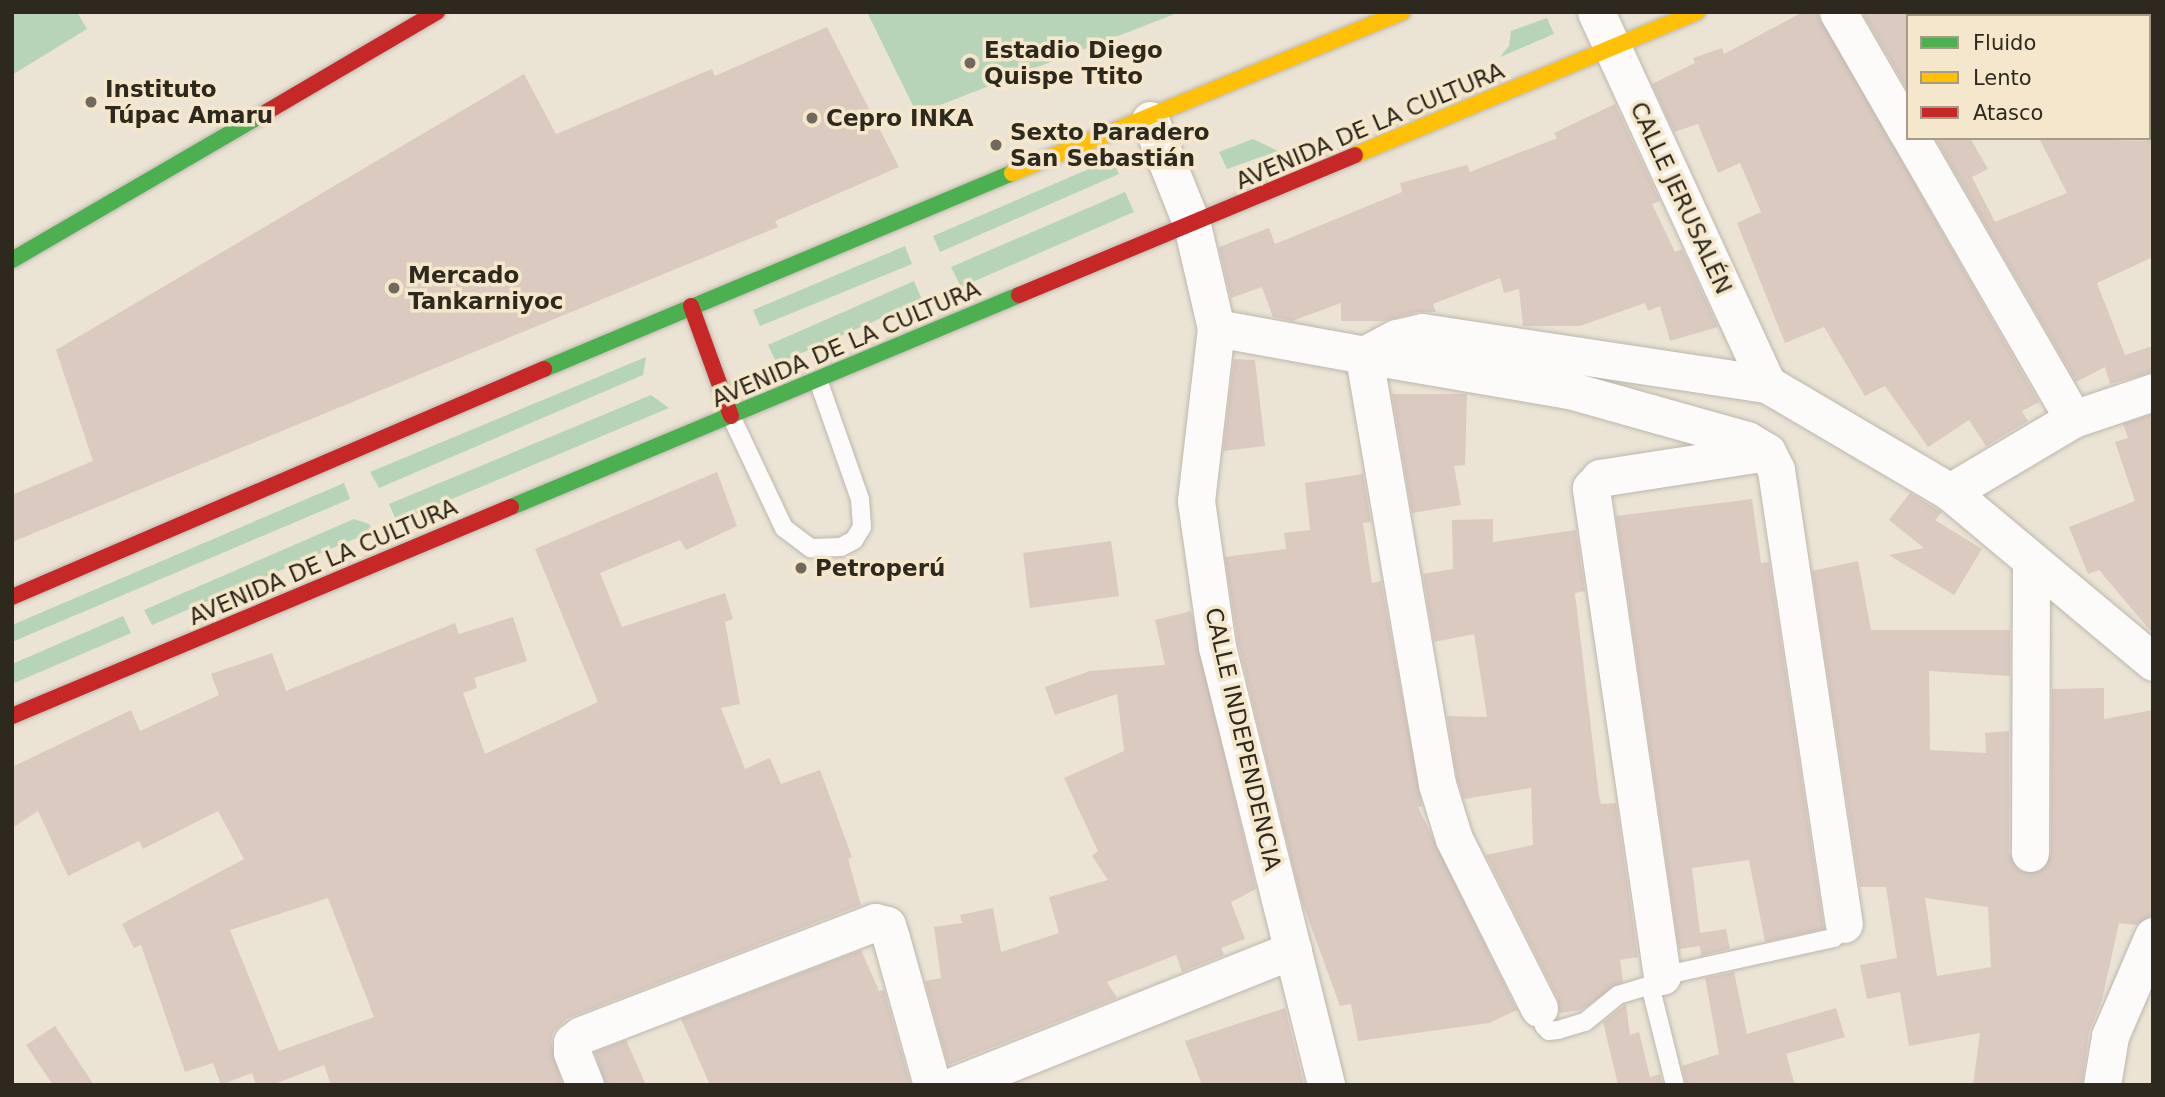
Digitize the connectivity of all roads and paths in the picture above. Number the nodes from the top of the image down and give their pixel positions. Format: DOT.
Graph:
graph roads {
  1 [pos="437,12"];
  2 [pos="1402,12"];
  3 [pos="1596,12"];
  4 [pos="1697,12"];
  5 [pos="1838,12"];
  6 [pos="1611,49"];
  7 [pos="1150,120"];
  8 [pos="1906,130"];
  9 [pos="1912,140"];
  10 [pos="1192,225"];
  11 [pos="12,260"];
  12 [pos="691,306"];
  13 [pos="1216,328"];
  14 [pos="1364,355"];
  15 [pos="818,380"];
  16 [pos="1768,384"];
  17 [pos="2153,392"];
  18 [pos="731,416"];
  19 [pos="2073,419"];
  20 [pos="1767,452"];
  21 [pos="1950,492"];
  22 [pos="2031,562"];
  23 [pos="12,597"];
  24 [pos="2153,662"];
  25 [pos="12,716"];
  26 [pos="2030,853"];
  27 [pos="1844,924"];
  28 [pos="2153,936"];
  29 [pos="1293,950"];
  30 [pos="1656,981"];
  31 [pos="1539,1008"];
  32 [pos="585,1085"];
  33 [pos="932,1085"];
  34 [pos="955,1085"];
  35 [pos="1326,1085"];
  36 [pos="1675,1085"];
  37 [pos="2102,1085"];
  1 -- 11 [label="main road"];
  2 -- 7 [label="main road"];
  3 -- 6 [label="street, CALLE JERUSALÉN"];
  4 -- 6 [label="main road, AVENIDA DE LA CULTURA"];
  5 -- 8 [label="street"];
  6 -- 10 [label="main road, AVENIDA DE LA CULTURA"];
  6 -- 16 [label="street, CALLE JERUSALÉN"];
  7 -- 10 [label="street, CALLE INDEPENDENCIA"];
  7 -- 12 [label="main road"];
  9 -- 19 [label="street"];
  10 -- 13 [label="street, CALLE INDEPENDENCIA"];
  10 -- 15 [label="main road, AVENIDA DE LA CULTURA"];
  12 -- 18 [label="main road"];
  12 -- 23 [label="main road"];
  13 -- 14 [label="street"];
  13 -- 29 [label="street, CALLE INDEPENDENCIA"];
  14 -- 16 [label="street"];
  14 -- 20 [label="street"];
  14 -- 31 [label="street"];
  15 -- 18 [label="main road, AVENIDA DE LA CULTURA"];
  15 -- 18 [label="lane"];
  16 -- 21 [label="street"];
  17 -- 19 [label="street"];
  18 -- 25 [label="main road, AVENIDA DE LA CULTURA"];
  19 -- 21 [label="street"];
  20 -- 27 [label="street"];
  20 -- 30 [label="street"];
  21 -- 22 [label="street"];
  22 -- 24 [label="street"];
  22 -- 26 [label="street"];
  27 -- 30 [label="lane"];
  28 -- 37 [label="street"];
  29 -- 34 [label="street"];
  29 -- 35 [label="street, CALLE INDEPENDENCIA"];
  30 -- 31 [label="lane"];
  30 -- 36 [label="lane"];
  32 -- 33 [label="street"];
}
